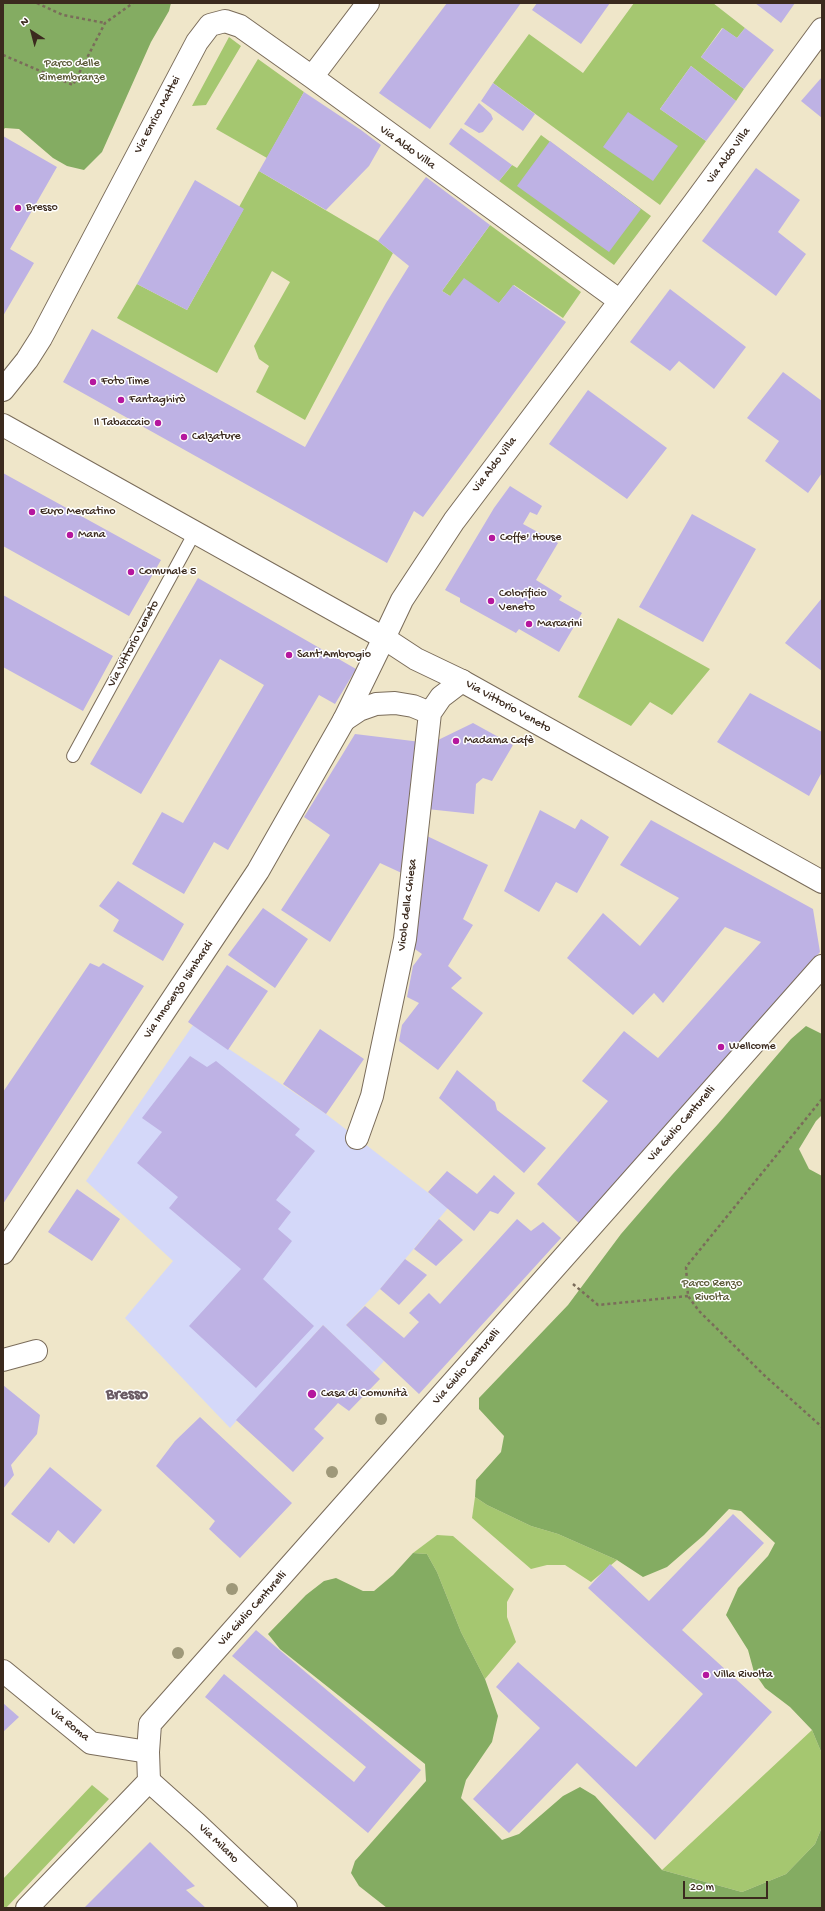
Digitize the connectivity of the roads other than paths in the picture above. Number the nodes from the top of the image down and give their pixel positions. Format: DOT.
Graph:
graph roads {
  1 [pos="368,3"];
  2 [pos="822,29"];
  3 [pos="312,77"];
  4 [pos="620,301"];
  5 [pos="3,390"];
  6 [pos="3,425"];
  7 [pos="195,532"];
  8 [pos="384,638"];
  9 [pos="462,681"];
  10 [pos="430,713"];
  11 [pos="344,720"];
  12 [pos="73,756"];
  13 [pos="822,882"];
  14 [pos="822,966"];
  15 [pos="357,1138"];
  16 [pos="3,1253"];
  17 [pos="36,1351"];
  18 [pos="3,1360"];
  19 [pos="3,1672"];
  20 [pos="148,1752"];
  21 [pos="149,1781"];
  22 [pos="27,1908"];
  23 [pos="286,1908"];
  1 -- 3 [label="street"];
  2 -- 4 [label="street, Via Aldo Villa"];
  3 -- 4 [label="street, Via Aldo Villa"];
  3 -- 5 [label="street, Via Enrico Mattei"];
  4 -- 8 [label="street, Via Aldo Villa"];
  6 -- 7 [label="street, Via Vittorio Veneto"];
  7 -- 8 [label="street, Via Vittorio Veneto"];
  7 -- 12 [label="lane, Via Vittorio Veneto"];
  8 -- 9 [label="street, Via Vittorio Veneto"];
  8 -- 11 [label="street, Via Innocenzo Isimbardi"];
  9 -- 10 [label="street, Vicolo della Chiesa"];
  9 -- 13 [label="street, Via Vittorio Veneto"];
  10 -- 11 [label="street, Via Innocenzo Isimbardi"];
  10 -- 15 [label="street, Vicolo della Chiesa"];
  11 -- 16 [label="street, Via Innocenzo Isimbardi"];
  14 -- 20 [label="street, Via Giulio Centurelli"];
  17 -- 18 [label="street"];
  19 -- 20 [label="street, Via Roma"];
  20 -- 21 [label="street, Via Giulio Centurelli"];
  21 -- 22 [label="street"];
  21 -- 23 [label="street, Via Milano"];
}
